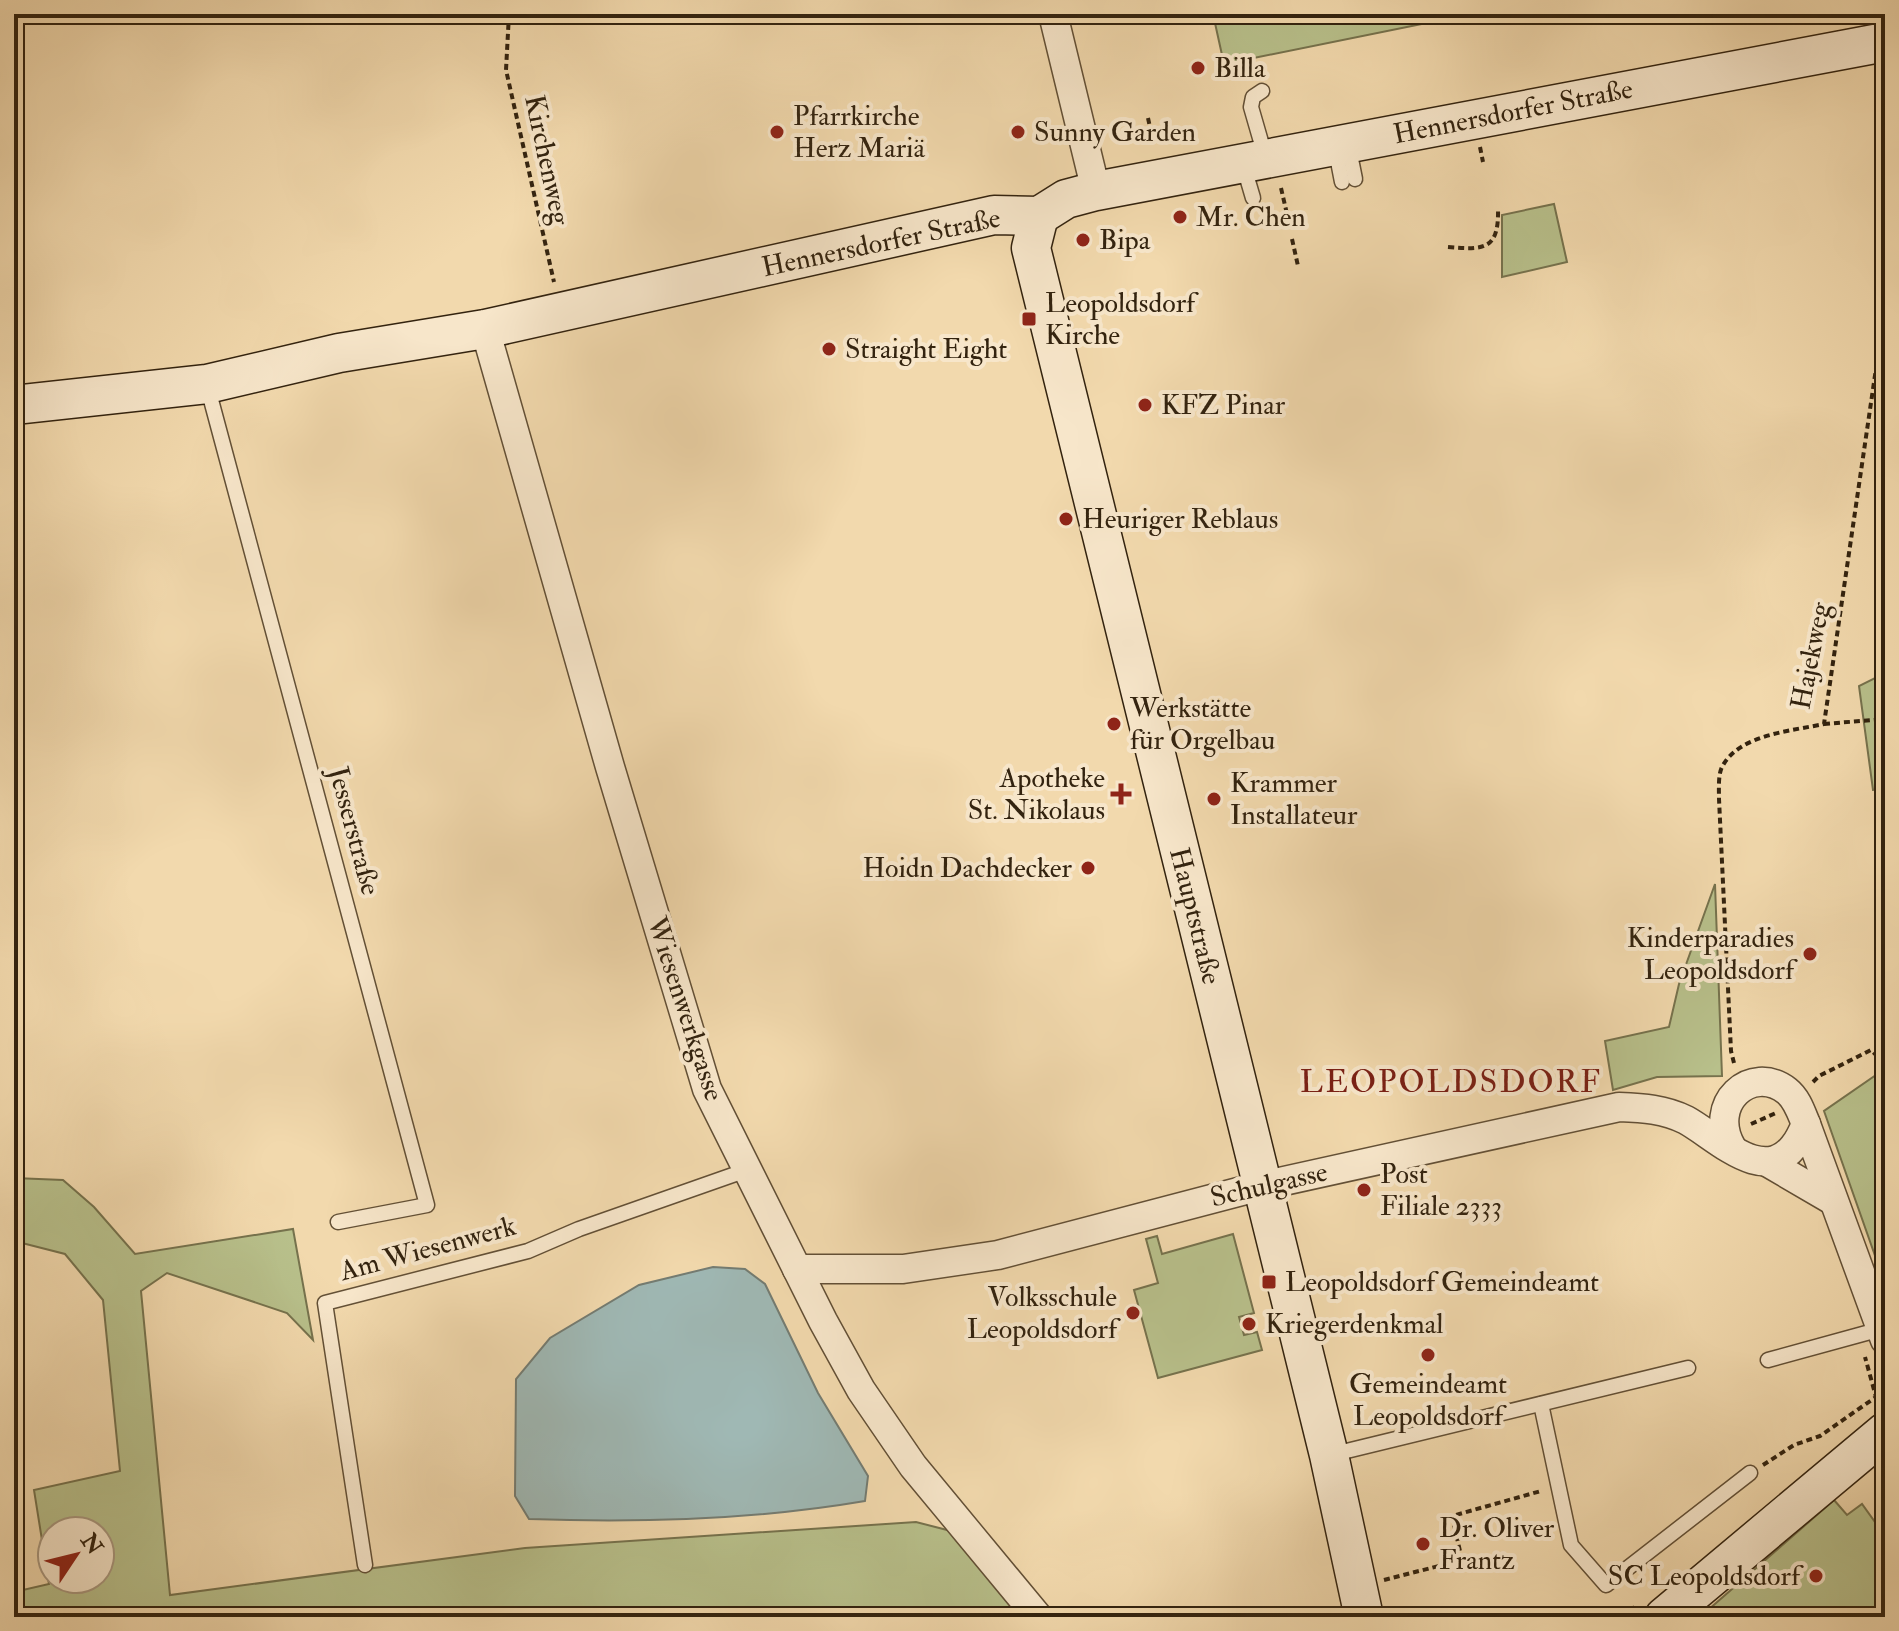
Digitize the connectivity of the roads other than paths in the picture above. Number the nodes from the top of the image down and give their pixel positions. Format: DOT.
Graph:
graph roads {
  1 [pos="1053,14"];
  2 [pos="1885,42"];
  3 [pos="1262,91"];
  4 [pos="1260,176"];
  5 [pos="1096,191"];
  6 [pos="1039,216"];
  7 [pos="485,329"];
  8 [pos="207,384"];
  9 [pos="14,405"];
  10 [pos="1801,1112"];
  11 [pos="1732,1148"];
  12 [pos="1767,1162"];
  13 [pos="747,1170"];
  14 [pos="1261,1186"];
  15 [pos="1832,1200"];
  16 [pos="338,1222"];
  17 [pos="797,1269"];
  18 [pos="1875,1335"];
  19 [pos="1768,1360"];
  20 [pos="1688,1368"];
  21 [pos="1541,1404"];
  22 [pos="1885,1432"];
  23 [pos="1329,1455"];
  24 [pos="1750,1473"];
  25 [pos="365,1565"];
  26 [pos="1361,1602"];
  27 [pos="1038,1617"];
  28 [pos="1664,1617"];
  1 -- 5 [label="street"];
  2 -- 4 [label="street, Hennersdorfer Straße"];
  3 -- 4 [label="lane"];
  4 -- 5 [label="street, Hennersdorfer Straße"];
  5 -- 6 [label="street, Hennersdorfer Straße"];
  6 -- 7 [label="street, Hennersdorfer Straße"];
  6 -- 14 [label="street, Hauptstraße"];
  7 -- 8 [label="street, Hennersdorfer Straße"];
  7 -- 13 [label="street, Wiesenwerkgasse"];
  8 -- 9 [label="street, Hennersdorfer Straße"];
  8 -- 16 [label="lane, Jesserstraße"];
  10 -- 11 [label="street"];
  10 -- 12 [label="street"];
  10 -- 15 [label="street"];
  11 -- 12 [label="street, Schulgasse"];
  11 -- 14 [label="street, Schulgasse"];
  12 -- 15 [label="street, Schulgasse"];
  13 -- 17 [label="street, Wiesenwerkgasse"];
  13 -- 25 [label="lane, Am Wiesenwerk"];
  14 -- 17 [label="street, Schulgasse"];
  14 -- 23 [label="street, Hauptstraße"];
  15 -- 18 [label="street"];
  17 -- 27 [label="street, Wiesenwerkgasse"];
  18 -- 19 [label="lane"];
  20 -- 21 [label="lane"];
  21 -- 23 [label="lane"];
  21 -- 24 [label="lane"];
  22 -- 28 [label="street"];
  23 -- 26 [label="street, Hauptstraße"];
}
